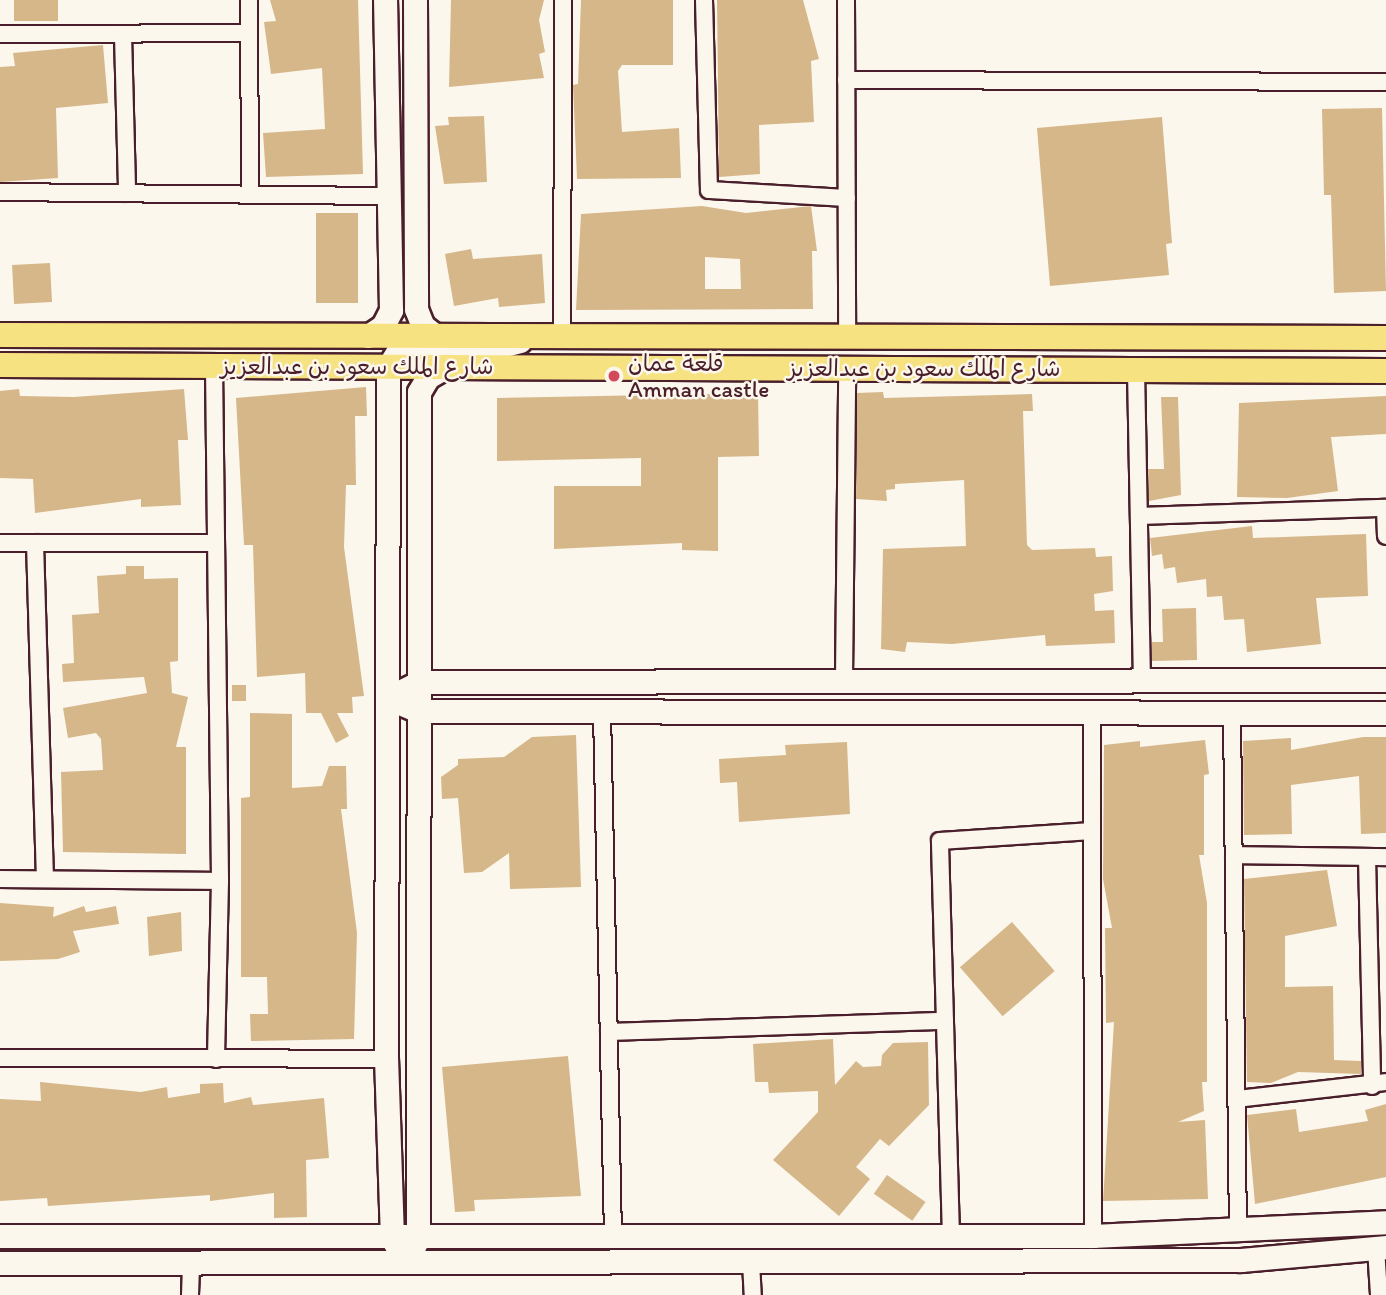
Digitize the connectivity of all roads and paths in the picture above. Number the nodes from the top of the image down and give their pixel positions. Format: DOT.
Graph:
graph roads {
  1 [pos="249,0"];
  2 [pos="385,0"];
  3 [pos="415,0"];
  4 [pos="563,0"];
  5 [pos="704,0"];
  6 [pos="846,0"];
  7 [pos="249,33"];
  8 [pos="0,34"];
  9 [pos="123,35"];
  10 [pos="846,80"];
  11 [pos="1386,82"];
  12 [pos="0,192"];
  13 [pos="127,193"];
  14 [pos="250,193"];
  15 [pos="390,196"];
  16 [pos="847,198"];
  17 [pos="391,264"];
  18 [pos="417,266"];
  19 [pos="0,335"];
  20 [pos="368,336"];
  21 [pos="437,337"];
  22 [pos="1345,337"];
  23 [pos="533,338"];
  24 [pos="562,338"];
  25 [pos="847,338"];
  26 [pos="1386,338"];
  27 [pos="0,365"];
  28 [pos="214,366"];
  29 [pos="388,367"];
  30 [pos="445,367"];
  31 [pos="846,367"];
  32 [pos="1136,370"];
  33 [pos="1188,370"];
  34 [pos="1386,372"];
  35 [pos="1386,508"];
  36 [pos="1139,516"];
  37 [pos="1386,536"];
  38 [pos="0,542"];
  39 [pos="35,543"];
  40 [pos="214,543"];
  41 [pos="844,679"];
  42 [pos="1142,679"];
  43 [pos="1386,680"];
  44 [pos="419,682"];
  45 [pos="388,698"];
  46 [pos="418,710"];
  47 [pos="602,711"];
  48 [pos="1092,712"];
  49 [pos="1232,713"];
  50 [pos="1386,713"];
  51 [pos="1092,831"];
  52 [pos="1234,855"];
  53 [pos="1367,857"];
  54 [pos="1386,857"];
  55 [pos="0,879"];
  56 [pos="45,879"];
  57 [pos="220,881"];
  58 [pos="944,1021"];
  59 [pos="609,1032"];
  60 [pos="0,1058"];
  61 [pos="216,1059"];
  62 [pos="386,1059"];
  63 [pos="1379,1084"];
  64 [pos="1237,1099"];
  65 [pos="1386,1222"];
  66 [pos="1238,1233"];
  67 [pos="0,1236"];
  68 [pos="1093,1236"];
  69 [pos="613,1237"];
  70 [pos="951,1237"];
  71 [pos="391,1238"];
  72 [pos="418,1238"];
  73 [pos="1381,1248"];
  74 [pos="406,1262"];
  75 [pos="751,1262"];
  76 [pos="0,1263"];
  77 [pos="191,1263"];
  78 [pos="190,1295"];
  79 [pos="753,1295"];
  80 [pos="1379,1295"];
  1 -- 7 [label="street"];
  2 -- 15 [label="street"];
  3 -- 18 [label="street"];
  4 -- 24 [label="street"];
  5 -- 16 [label="street"];
  6 -- 10 [label="street"];
  7 -- 9 [label="street"];
  7 -- 14 [label="street"];
  8 -- 9 [label="street"];
  9 -- 13 [label="street"];
  10 -- 11 [label="street"];
  10 -- 16 [label="street"];
  12 -- 13 [label="street"];
  13 -- 14 [label="street"];
  14 -- 15 [label="street"];
  15 -- 17 [label="street"];
  16 -- 25 [label="street"];
  17 -- 18 [label="street"];
  17 -- 20 [label="street"];
  18 -- 21 [label="street"];
  19 -- 20 [label="main road, شارع الملك سعود بن عبدالعزيز"];
  20 -- 21 [label="main road, شارع الملك سعود بن عبدالعزيز"];
  21 -- 23 [label="main road, شارع الملك سعود بن عبدالعزيز"];
  22 -- 25 [label="main road, شارع الملك سعود بن عبدالعزيز"];
  22 -- 26 [label="main road, شارع الملك سعود بن عبدالعزيز"];
  22 -- 33 [label="main road"];
  23 -- 24 [label="main road, شارع الملك سعود بن عبدالعزيز"];
  23 -- 29 [label="street"];
  24 -- 25 [label="main road, شارع الملك سعود بن عبدالعزيز"];
  27 -- 28 [label="main road, شارع الملك سعود بن عبدالعزيز"];
  28 -- 29 [label="main road, شارع الملك سعود بن عبدالعزيز"];
  28 -- 40 [label="street"];
  29 -- 30 [label="main road, شارع الملك سعود بن عبدالعزيز"];
  29 -- 45 [label="street"];
  30 -- 31 [label="main road, شارع الملك سعود بن عبدالعزيز"];
  30 -- 44 [label="street"];
  31 -- 32 [label="main road, شارع الملك سعود بن عبدالعزيز"];
  31 -- 41 [label="street"];
  32 -- 33 [label="main road, شارع الملك سعود بن عبدالعزيز"];
  32 -- 36 [label="street"];
  33 -- 34 [label="main road, شارع الملك سعود بن عبدالعزيز"];
  35 -- 36 [label="street"];
  35 -- 37 [label="street"];
  36 -- 42 [label="street"];
  38 -- 39 [label="street"];
  39 -- 40 [label="street"];
  39 -- 56 [label="street"];
  40 -- 57 [label="street"];
  41 -- 42 [label="street"];
  41 -- 44 [label="street"];
  42 -- 43 [label="street"];
  44 -- 45 [label="street"];
  44 -- 46 [label="street"];
  45 -- 46 [label="street"];
  45 -- 62 [label="street"];
  46 -- 47 [label="street"];
  46 -- 72 [label="street"];
  47 -- 48 [label="street"];
  47 -- 59 [label="street"];
  48 -- 49 [label="street"];
  48 -- 51 [label="street"];
  49 -- 50 [label="street"];
  49 -- 52 [label="street"];
  51 -- 58 [label="street"];
  51 -- 68 [label="street"];
  52 -- 53 [label="street"];
  52 -- 64 [label="street"];
  53 -- 54 [label="street"];
  53 -- 63 [label="street"];
  55 -- 56 [label="street"];
  56 -- 57 [label="street"];
  57 -- 61 [label="street"];
  58 -- 59 [label="street"];
  58 -- 70 [label="street"];
  59 -- 69 [label="street"];
  60 -- 61 [label="street"];
  61 -- 62 [label="street"];
  62 -- 71 [label="street"];
  63 -- 64 [label="street"];
  64 -- 66 [label="street"];
  65 -- 66 [label="street"];
  66 -- 68 [label="street"];
  67 -- 71 [label="street"];
  68 -- 70 [label="street"];
  69 -- 70 [label="street"];
  69 -- 72 [label="street"];
  71 -- 72 [label="street"];
  71 -- 74 [label="street"];
  72 -- 74 [label="street"];
  73 -- 75 [label="street"];
  73 -- 80 [label="street"];
  74 -- 75 [label="street"];
  74 -- 77 [label="street"];
  75 -- 79 [label="street"];
  76 -- 77 [label="street"];
  77 -- 78 [label="street"];
}
